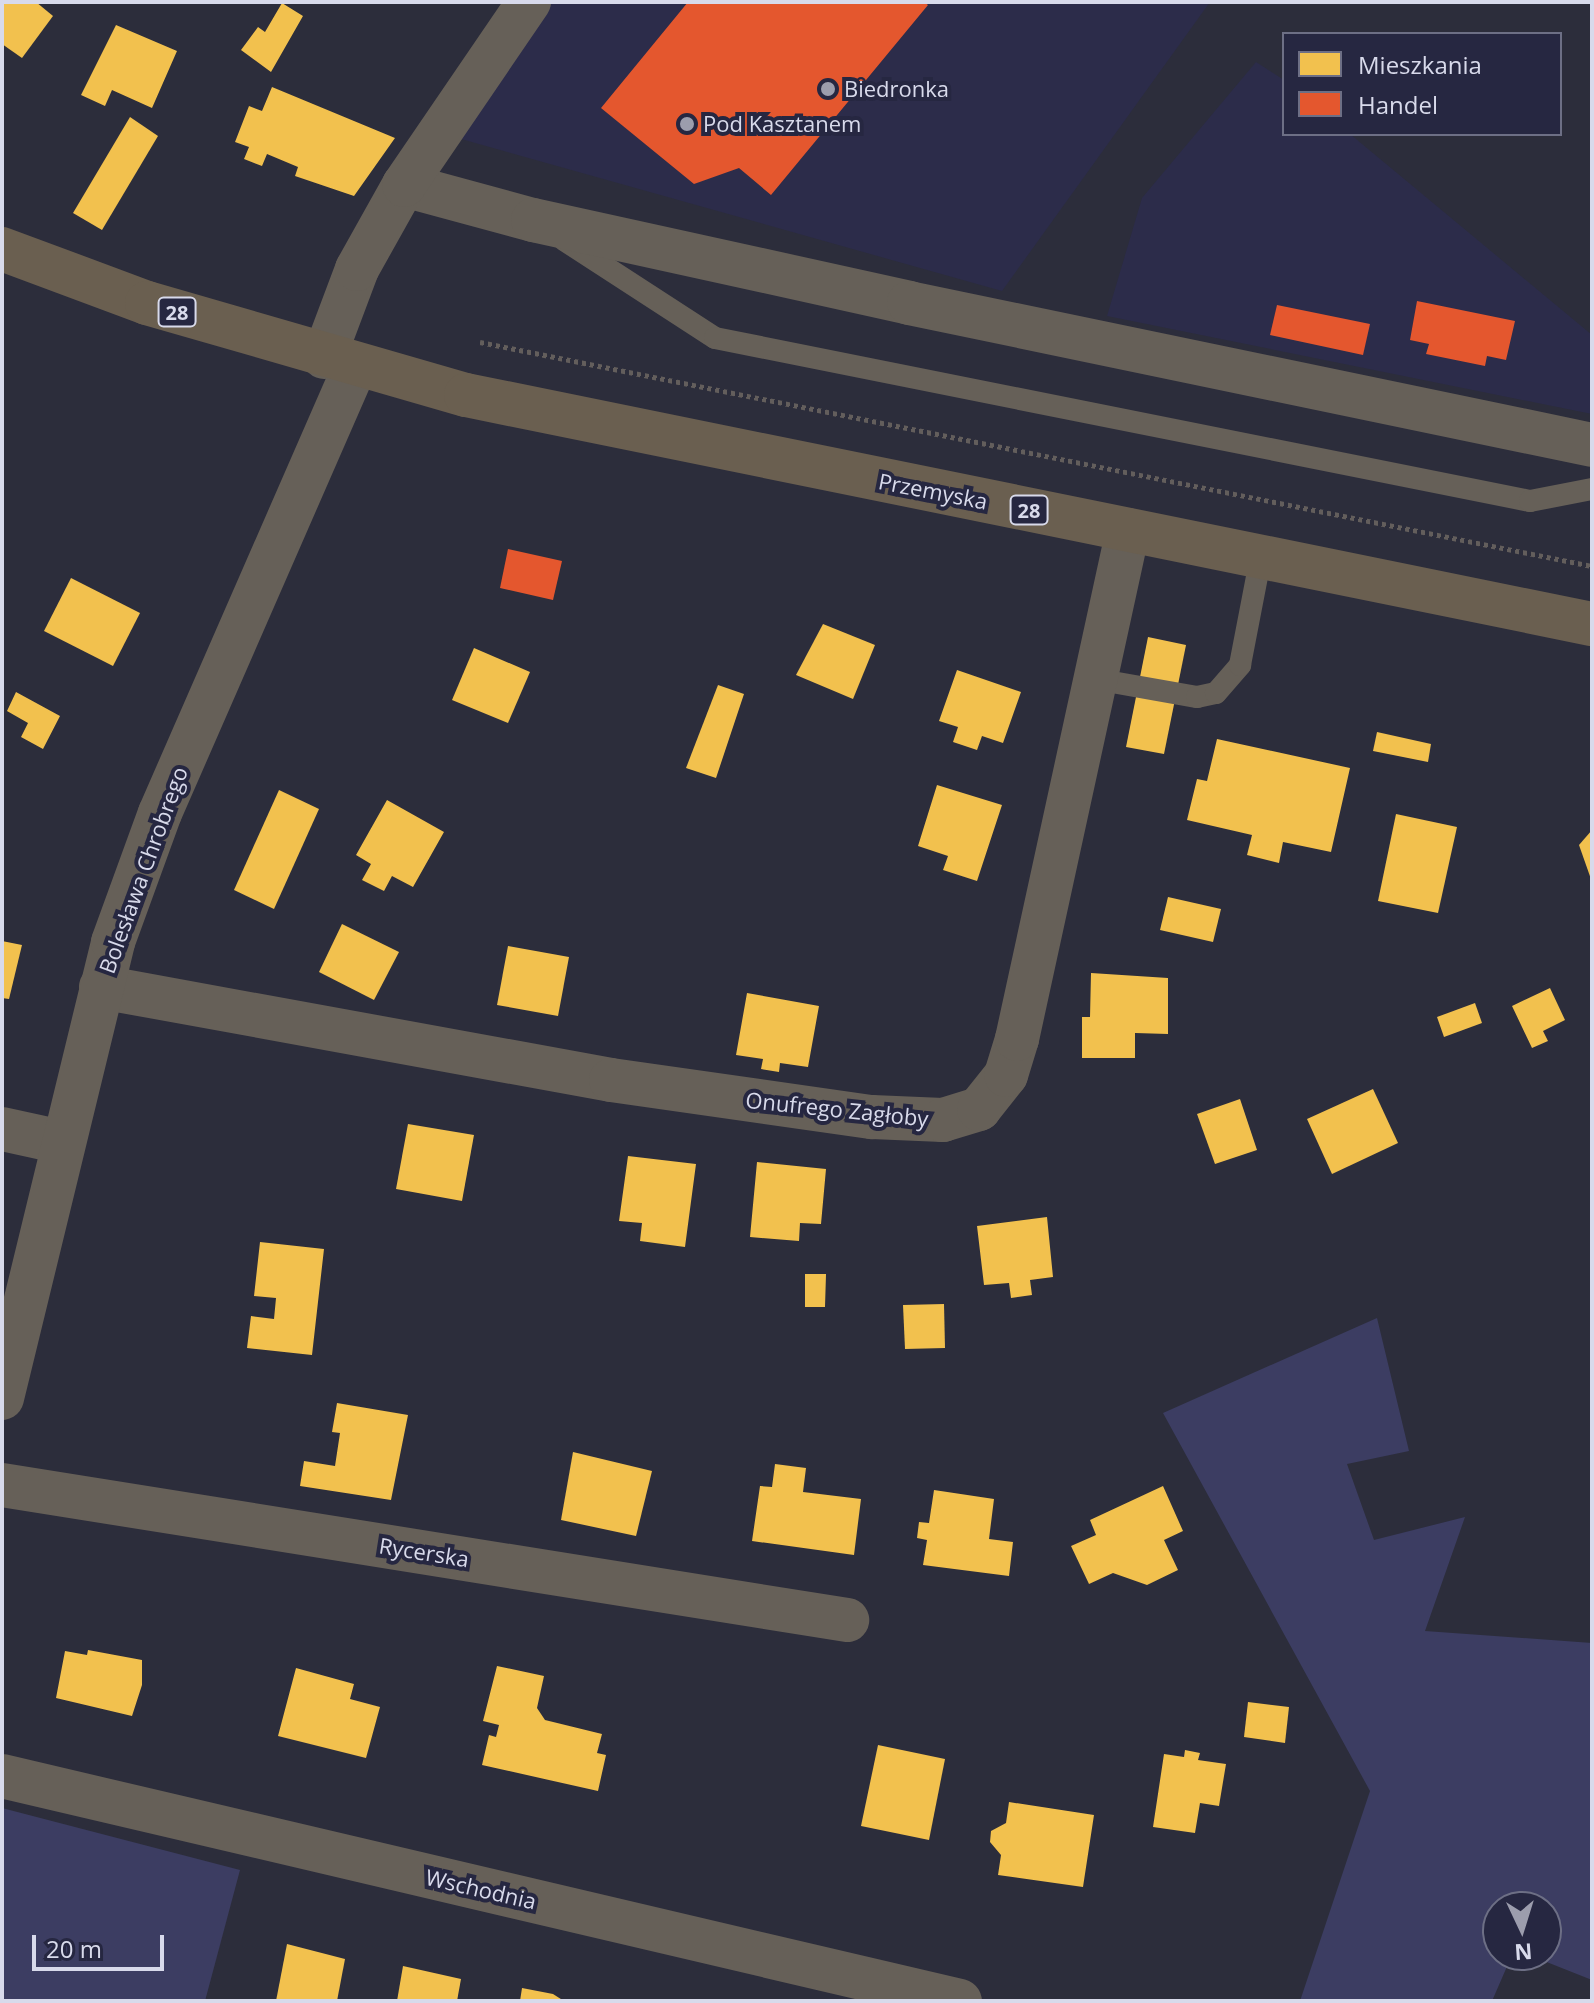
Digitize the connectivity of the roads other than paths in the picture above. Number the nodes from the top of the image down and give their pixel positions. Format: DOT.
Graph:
graph roads {
  1 [pos="529,2"];
  2 [pos="404,185"];
  3 [pos="533,220"];
  4 [pos="2,249"];
  5 [pos="340,361"];
  6 [pos="1592,445"];
  7 [pos="1592,489"];
  8 [pos="1128,530"];
  9 [pos="1261,556"];
  10 [pos="1592,624"];
  11 [pos="1095,679"];
  12 [pos="101,987"];
  13 [pos="2,1129"];
  14 [pos="62,1142"];
  15 [pos="2,1398"];
  16 [pos="2,1485"];
  17 [pos="847,1620"];
  18 [pos="2,1776"];
  19 [pos="960,2001"];
  1 -- 2 [label="street"];
  2 -- 3 [label="street"];
  2 -- 5 [label="street"];
  3 -- 6 [label="street"];
  3 -- 7 [label="lane"];
  4 -- 5 [label="main road, Przemyska / 28"];
  5 -- 8 [label="main road, Przemyska / 28"];
  5 -- 12 [label="street, Bolesława Chrobrego"];
  8 -- 9 [label="main road, Przemyska / 28"];
  8 -- 11 [label="street, Onufrego Zagłoby"];
  9 -- 10 [label="main road, Przemyska / 28"];
  9 -- 11 [label="lane"];
  11 -- 12 [label="street, Onufrego Zagłoby"];
  12 -- 14 [label="street, Bolesława Chrobrego"];
  13 -- 14 [label="street"];
  14 -- 15 [label="street, Bolesława Chrobrego"];
  16 -- 17 [label="street, Rycerska"];
  18 -- 19 [label="street, Wschodnia"];
}
